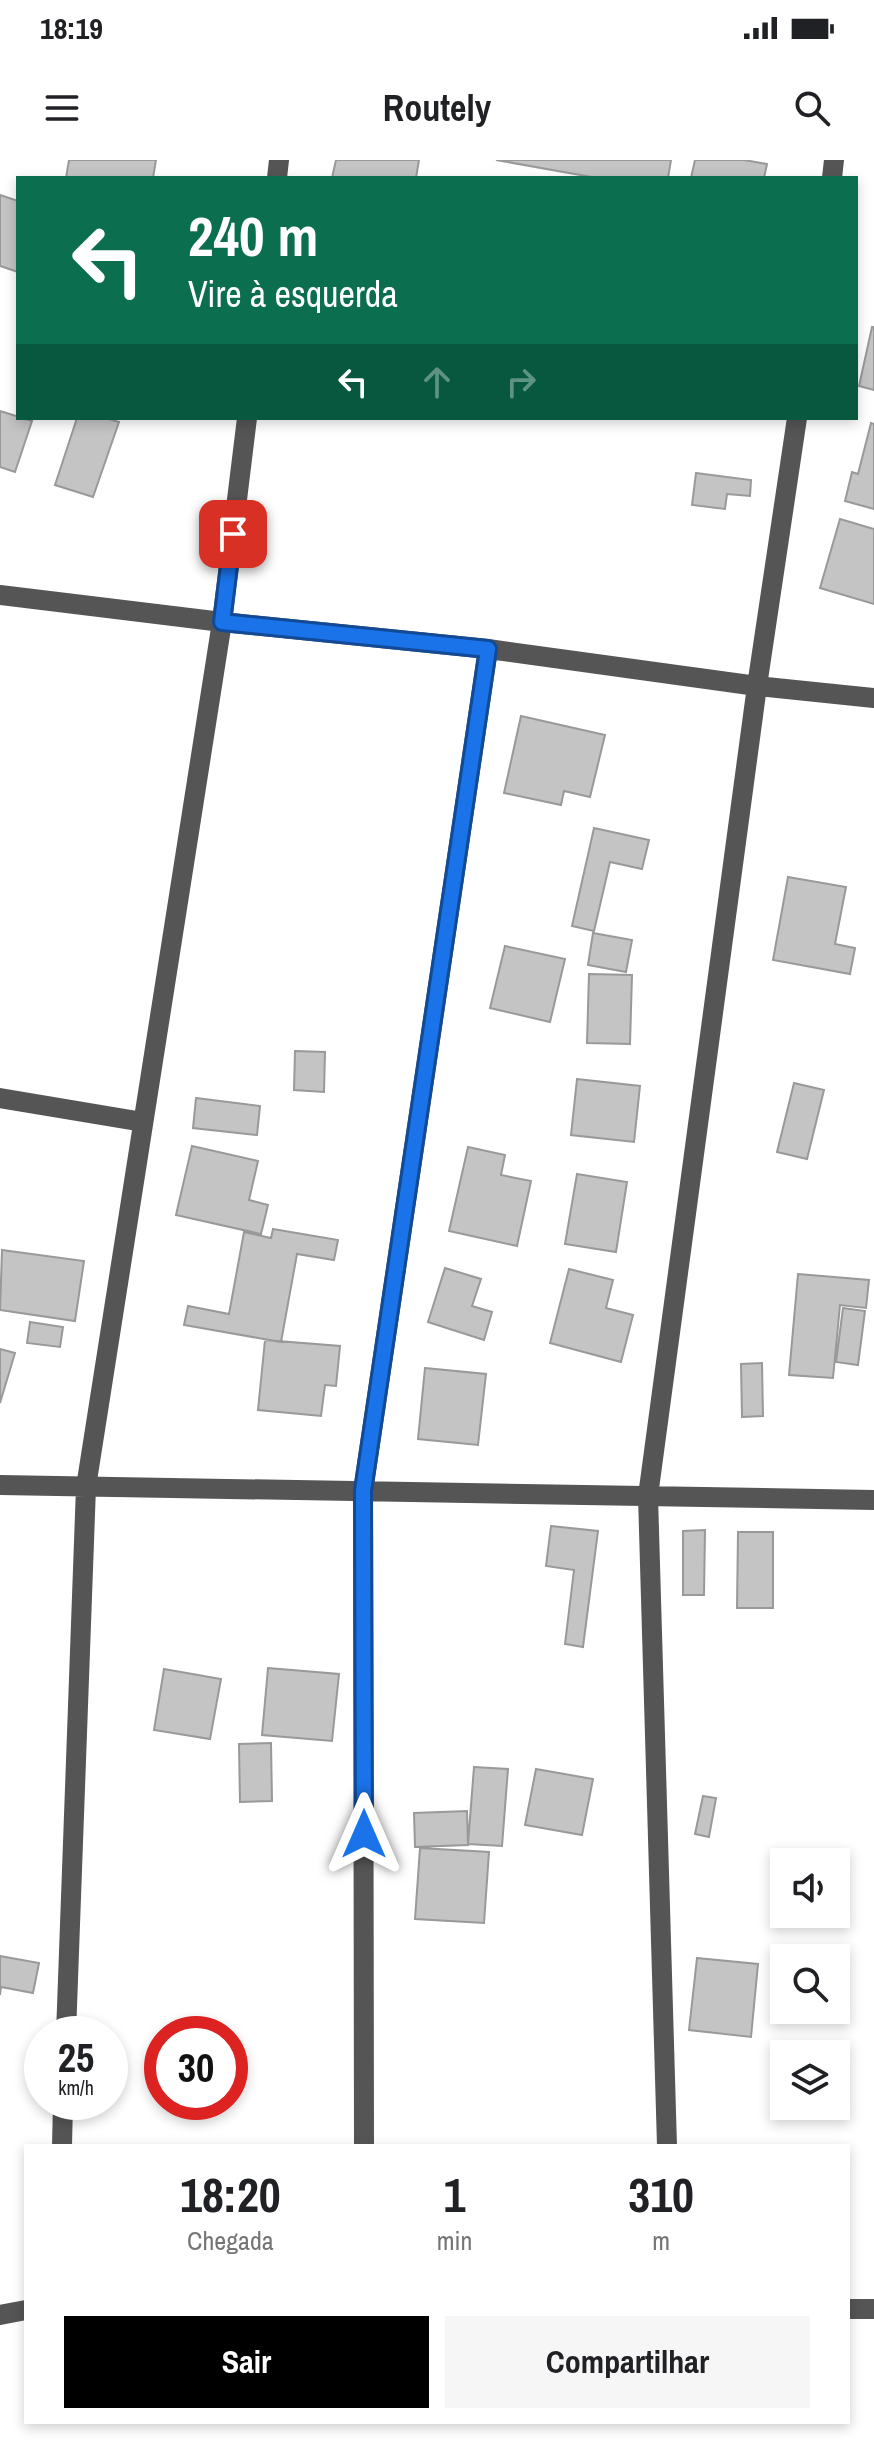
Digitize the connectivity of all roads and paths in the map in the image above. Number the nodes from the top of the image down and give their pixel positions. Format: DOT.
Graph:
graph roads {
  1 [pos="247,420"];
  2 [pos="797,420"];
  3 [pos="0,595"];
  4 [pos="222,622"];
  5 [pos="488,649"];
  6 [pos="757,686"];
  7 [pos="874,698"];
  8 [pos="0,1098"];
  9 [pos="143,1122"];
  10 [pos="0,1485"];
  11 [pos="86,1487"];
  12 [pos="363,1491"];
  13 [pos="648,1496"];
  14 [pos="874,1500"];
  15 [pos="67,2016"];
  16 [pos="63,2120"];
  17 [pos="62,2144"];
  18 [pos="364,2144"];
  19 [pos="667,2144"];
  20 [pos="850,2309"];
  21 [pos="874,2309"];
  22 [pos="24,2310"];
  23 [pos="0,2315"];
  1 -- 4 [label="street"];
  2 -- 6 [label="street"];
  3 -- 4 [label="street"];
  4 -- 5 [label="street"];
  4 -- 9 [label="street"];
  5 -- 6 [label="street"];
  5 -- 12 [label="street"];
  6 -- 7 [label="street"];
  6 -- 13 [label="street"];
  8 -- 9 [label="street"];
  9 -- 11 [label="street"];
  10 -- 11 [label="street"];
  11 -- 12 [label="street"];
  11 -- 15 [label="street"];
  12 -- 13 [label="street"];
  12 -- 18 [label="street"];
  13 -- 14 [label="street"];
  13 -- 19 [label="street"];
  16 -- 17 [label="street"];
  20 -- 21 [label="street"];
  22 -- 23 [label="street"];
}
